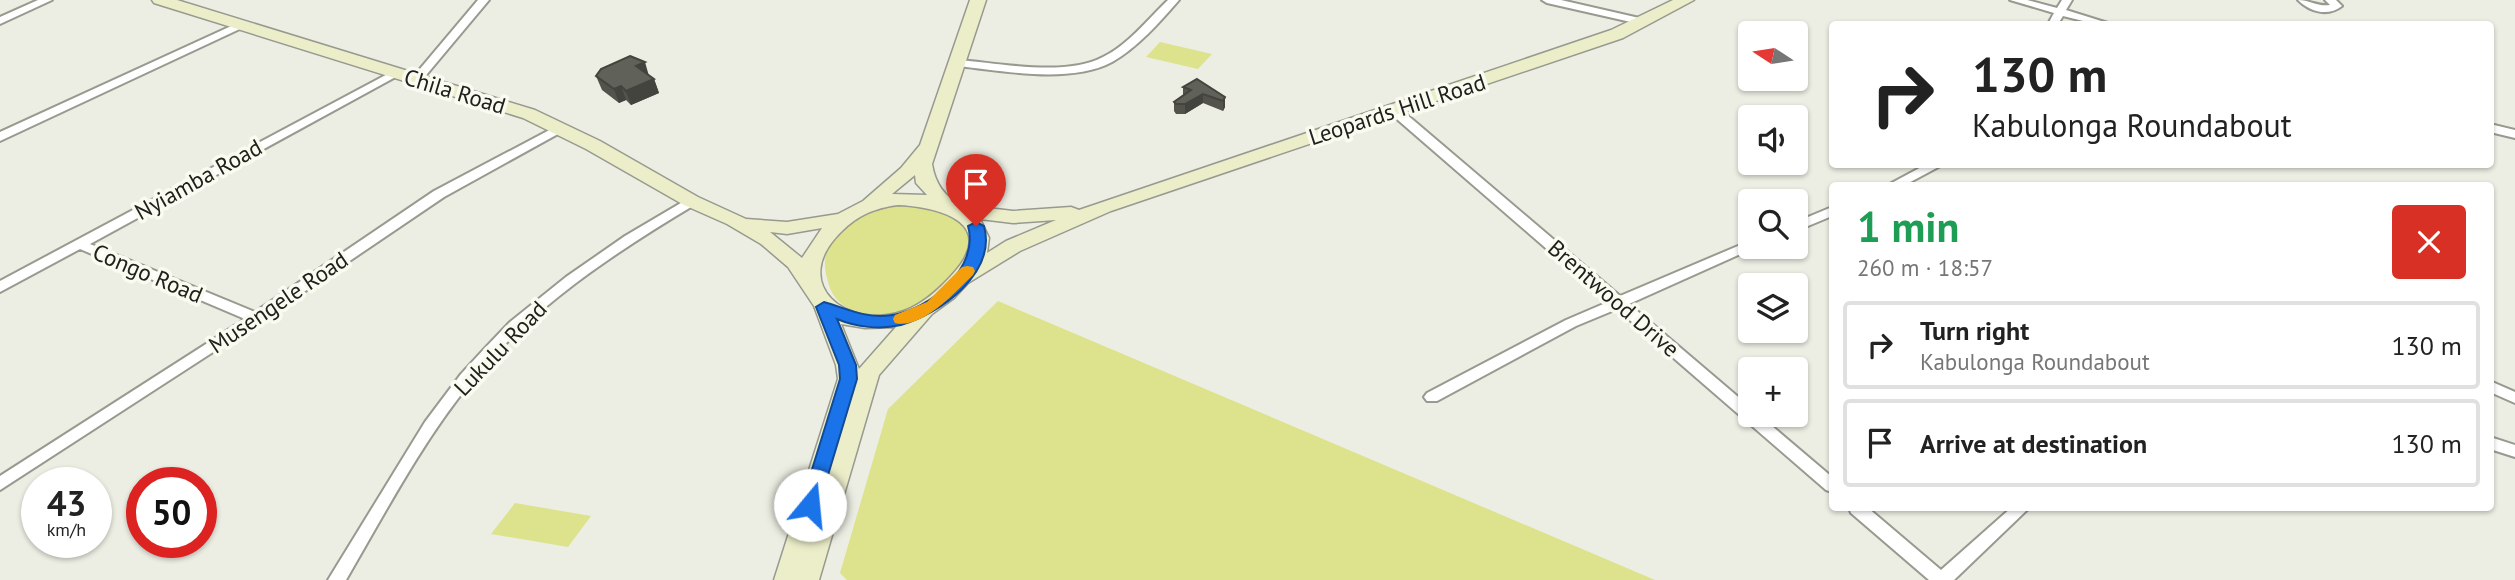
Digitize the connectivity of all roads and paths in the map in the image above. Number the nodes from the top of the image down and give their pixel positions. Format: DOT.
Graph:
graph roads {
  1 [pos="47,0"];
  2 [pos="160,0"];
  3 [pos="484,0"];
  4 [pos="978,0"];
  5 [pos="1174,0"];
  6 [pos="1547,0"];
  7 [pos="1686,0"];
  8 [pos="2015,0"];
  9 [pos="2067,0"];
  10 [pos="2303,0"];
  11 [pos="2330,0"];
  12 [pos="2060,12"];
  13 [pos="0,21"];
  14 [pos="2055,21"];
  15 [pos="2094,21"];
  16 [pos="1644,22"];
  17 [pos="240,26"];
  18 [pos="958,63"];
  19 [pos="397,72"];
  20 [pos="418,78"];
  21 [pos="1395,111"];
  22 [pos="2494,129"];
  23 [pos="561,130"];
  24 [pos="2515,134"];
  25 [pos="0,137"];
  26 [pos="931,141"];
  27 [pos="1930,168"];
  28 [pos="1900,182"];
  29 [pos="691,201"];
  30 [pos="1104,207"];
  31 [pos="956,208"];
  32 [pos="1829,212"];
  33 [pos="851,214"];
  34 [pos="734,220"];
  35 [pos="1808,222"];
  36 [pos="79,244"];
  37 [pos="1738,251"];
  38 [pos="963,278"];
  39 [pos="809,282"];
  40 [pos="0,287"];
  41 [pos="1617,302"];
  42 [pos="932,306"];
  43 [pos="824,307"];
  44 [pos="256,318"];
  45 [pos="2494,388"];
  46 [pos="1432,397"];
  47 [pos="2515,398"];
  48 [pos="2494,444"];
  49 [pos="2515,451"];
  50 [pos="1829,483"];
  51 [pos="0,484"];
  52 [pos="1861,511"];
  53 [pos="2018,511"];
  54 [pos="337,580"];
  55 [pos="787,580"];
  56 [pos="806,580"];
  57 [pos="1942,580"];
  1 -- 13 [label="street"];
  2 -- 17 [label="main road, Chila Road"];
  3 -- 20 [label="street"];
  4 -- 18 [label="main road"];
  5 -- 18 [label="street"];
  6 -- 16 [label="street"];
  7 -- 16 [label="main road, Leopards Hill Road"];
  8 -- 12 [label="street"];
  9 -- 12 [label="street"];
  10 -- 11 [label="street"];
  12 -- 14 [label="street"];
  12 -- 15 [label="street"];
  16 -- 21 [label="main road, Leopards Hill Road"];
  17 -- 19 [label="main road, Chila Road"];
  17 -- 25 [label="street"];
  18 -- 26 [label="main road"];
  19 -- 20 [label="main road, Chila Road"];
  19 -- 36 [label="street, Nyiamba Road"];
  20 -- 23 [label="main road, Chila Road"];
  21 -- 30 [label="main road, Leopards Hill Road"];
  21 -- 41 [label="street, Brentwood Drive"];
  22 -- 24 [label="street"];
  23 -- 29 [label="main road, Chila Road"];
  23 -- 44 [label="street, Musengele Road"];
  26 -- 31 [label="main road"];
  26 -- 33 [label="main road"];
  27 -- 28 [label="street"];
  29 -- 34 [label="main road, Chila Road"];
  29 -- 54 [label="street, Lukulu Road"];
  30 -- 31 [label="main road, Leopards Hill Road"];
  30 -- 38 [label="main road, Leopards Hill Road"];
  31 -- 33 [label="main road"];
  31 -- 38 [label="main road"];
  32 -- 35 [label="street"];
  33 -- 34 [label="main road, Chila Road"];
  33 -- 39 [label="main road"];
  34 -- 39 [label="main road, Chila Road"];
  36 -- 40 [label="street, Nyiamba Road"];
  36 -- 44 [label="street, Congo Road"];
  37 -- 41 [label="street"];
  38 -- 42 [label="main road"];
  39 -- 43 [label="main road"];
  41 -- 46 [label="street"];
  41 -- 50 [label="street, Brentwood Drive"];
  42 -- 43 [label="main road"];
  42 -- 56 [label="main road"];
  43 -- 55 [label="main road"];
  44 -- 51 [label="street, Musengele Road"];
  45 -- 47 [label="street"];
  48 -- 49 [label="street"];
  52 -- 57 [label="street"];
  53 -- 57 [label="street"];
}
